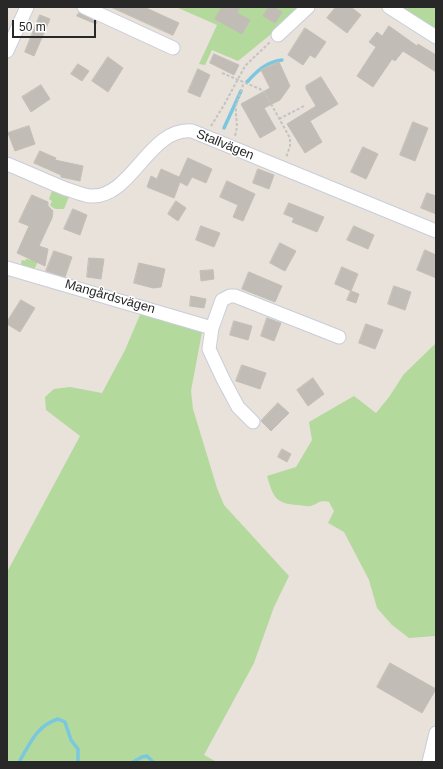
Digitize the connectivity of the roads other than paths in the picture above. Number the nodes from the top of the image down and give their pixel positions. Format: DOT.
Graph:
graph roads {
  1 [pos="27,7"];
  2 [pos="84,7"];
  3 [pos="308,7"];
  4 [pos="389,7"];
  5 [pos="278,35"];
  6 [pos="436,37"];
  7 [pos="7,48"];
  8 [pos="173,48"];
  9 [pos="7,51"];
  10 [pos="7,164"];
  11 [pos="436,231"];
  12 [pos="7,268"];
  13 [pos="212,328"];
  14 [pos="339,337"];
  15 [pos="253,422"];
  16 [pos="436,733"];
  17 [pos="429,762"];
  1 -- 7 [label="street"];
  2 -- 8 [label="street"];
  3 -- 5 [label="street"];
  4 -- 6 [label="street"];
  7 -- 9 [label="street"];
  10 -- 11 [label="street, Stallvägen"];
  12 -- 13 [label="street, Mangårdsvägen"];
  13 -- 14 [label="street"];
  13 -- 15 [label="street"];
  16 -- 17 [label="street"];
}
